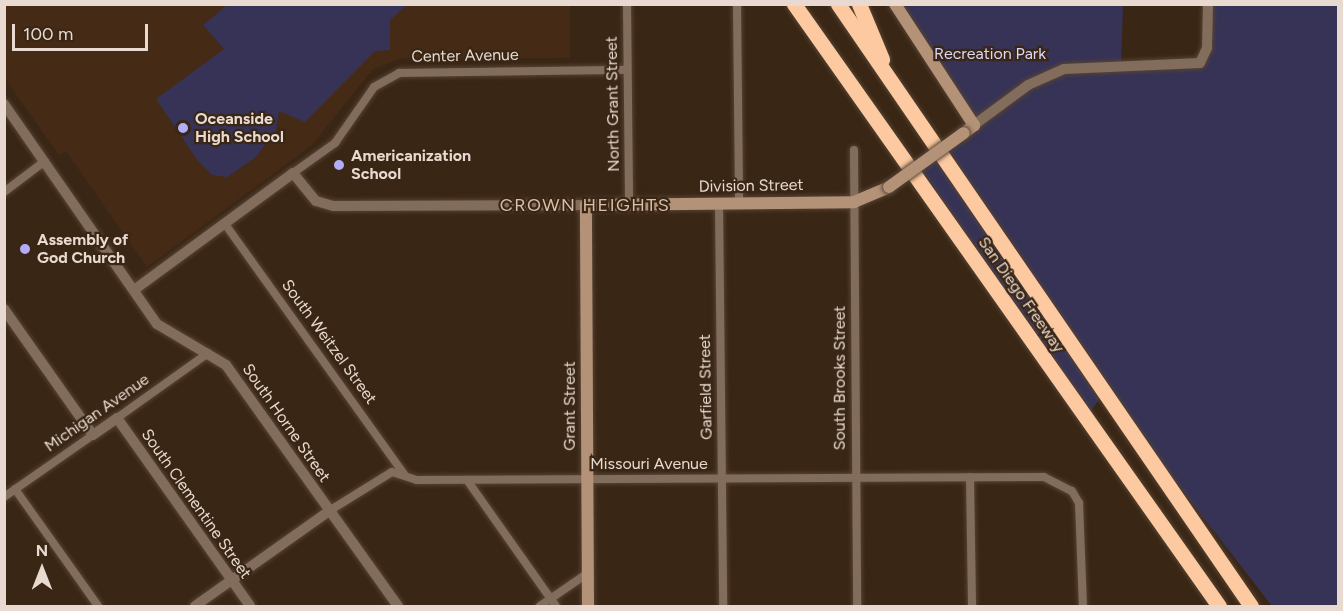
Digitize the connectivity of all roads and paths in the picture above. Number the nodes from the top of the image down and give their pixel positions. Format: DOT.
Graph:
graph roads {
  1 [pos="627,4"];
  2 [pos="737,4"];
  3 [pos="794,4"];
  4 [pos="838,4"];
  5 [pos="859,4"];
  6 [pos="895,4"];
  7 [pos="1208,4"];
  8 [pos="627,69"];
  9 [pos="897,95"];
  10 [pos="4,104"];
  11 [pos="974,125"];
  12 [pos="854,150"];
  13 [pos="45,161"];
  14 [pos="293,173"];
  15 [pos="4,192"];
  16 [pos="854,202"];
  17 [pos="629,203"];
  18 [pos="719,203"];
  19 [pos="739,204"];
  20 [pos="586,205"];
  21 [pos="225,224"];
  22 [pos="134,290"];
  23 [pos="4,309"];
  24 [pos="208,353"];
  25 [pos="117,418"];
  26 [pos="93,435"];
  27 [pos="970,477"];
  28 [pos="407,478"];
  29 [pos="722,478"];
  30 [pos="856,478"];
  31 [pos="588,479"];
  32 [pos="467,480"];
  33 [pos="15,489"];
  34 [pos="4,497"];
  35 [pos="329,511"];
  36 [pos="588,573"];
  37 [pos="231,580"];
  38 [pos="1215,602"];
  39 [pos="553,603"];
  40 [pos="98,606"];
  41 [pos="195,606"];
  42 [pos="250,606"];
  43 [pos="398,606"];
  44 [pos="540,606"];
  45 [pos="588,606"];
  46 [pos="723,606"];
  47 [pos="856,606"];
  48 [pos="972,606"];
  49 [pos="1083,606"];
  50 [pos="1251,606"];
  1 -- 8 [label="street, North Grant Street"];
  2 -- 19 [label="street"];
  3 -- 38 [label="highway, San Diego Freeway"];
  4 -- 9 [label="highway, San Diego Freeway"];
  5 -- 9 [label="highway"];
  6 -- 11 [label="main road"];
  7 -- 11 [label="street"];
  8 -- 14 [label="street, Center Avenue"];
  8 -- 17 [label="street, North Grant Street"];
  9 -- 50 [label="highway, San Diego Freeway"];
  10 -- 13 [label="street, South Horne Street"];
  11 -- 16 [label="main road, Division Street, bridge"];
  12 -- 16 [label="street, South Brooks Street"];
  13 -- 15 [label="street"];
  13 -- 22 [label="street, South Horne Street"];
  14 -- 20 [label="street, Division Street"];
  14 -- 21 [label="street, Center Avenue"];
  16 -- 19 [label="main road, Division Street"];
  16 -- 30 [label="street, South Brooks Street"];
  17 -- 18 [label="main road, Division Street"];
  17 -- 20 [label="main road, Division Street"];
  18 -- 19 [label="main road, Division Street"];
  18 -- 29 [label="street, Garfield Street"];
  20 -- 31 [label="main road, Grant Street"];
  21 -- 22 [label="street, Center Avenue"];
  21 -- 28 [label="street, South Weitzel Street"];
  22 -- 24 [label="street, South Horne Street"];
  23 -- 26 [label="street"];
  24 -- 25 [label="street, Michigan Avenue"];
  24 -- 35 [label="street, South Horne Street"];
  25 -- 26 [label="street, Michigan Avenue"];
  25 -- 37 [label="street, South Clementine Street"];
  26 -- 33 [label="street, Michigan Avenue"];
  27 -- 30 [label="street, Missouri Avenue"];
  27 -- 48 [label="street"];
  27 -- 49 [label="street, Missouri Avenue"];
  28 -- 32 [label="street, Missouri Avenue"];
  28 -- 35 [label="street, Missouri Avenue"];
  29 -- 30 [label="street, Missouri Avenue"];
  29 -- 31 [label="street, Missouri Avenue"];
  29 -- 46 [label="street, Garfield Street"];
  30 -- 47 [label="street, South Brooks Street"];
  31 -- 32 [label="street, Missouri Avenue"];
  31 -- 36 [label="main road, Grant Street"];
  32 -- 39 [label="street"];
  33 -- 34 [label="street, Michigan Avenue"];
  33 -- 40 [label="street"];
  35 -- 37 [label="street, Missouri Avenue"];
  35 -- 43 [label="street, South Horne Street"];
  36 -- 39 [label="street"];
  36 -- 45 [label="main road, Grant Street"];
  37 -- 41 [label="street, Missouri Avenue"];
  37 -- 42 [label="street, South Clementine Street"];
  39 -- 44 [label="street"];
}
